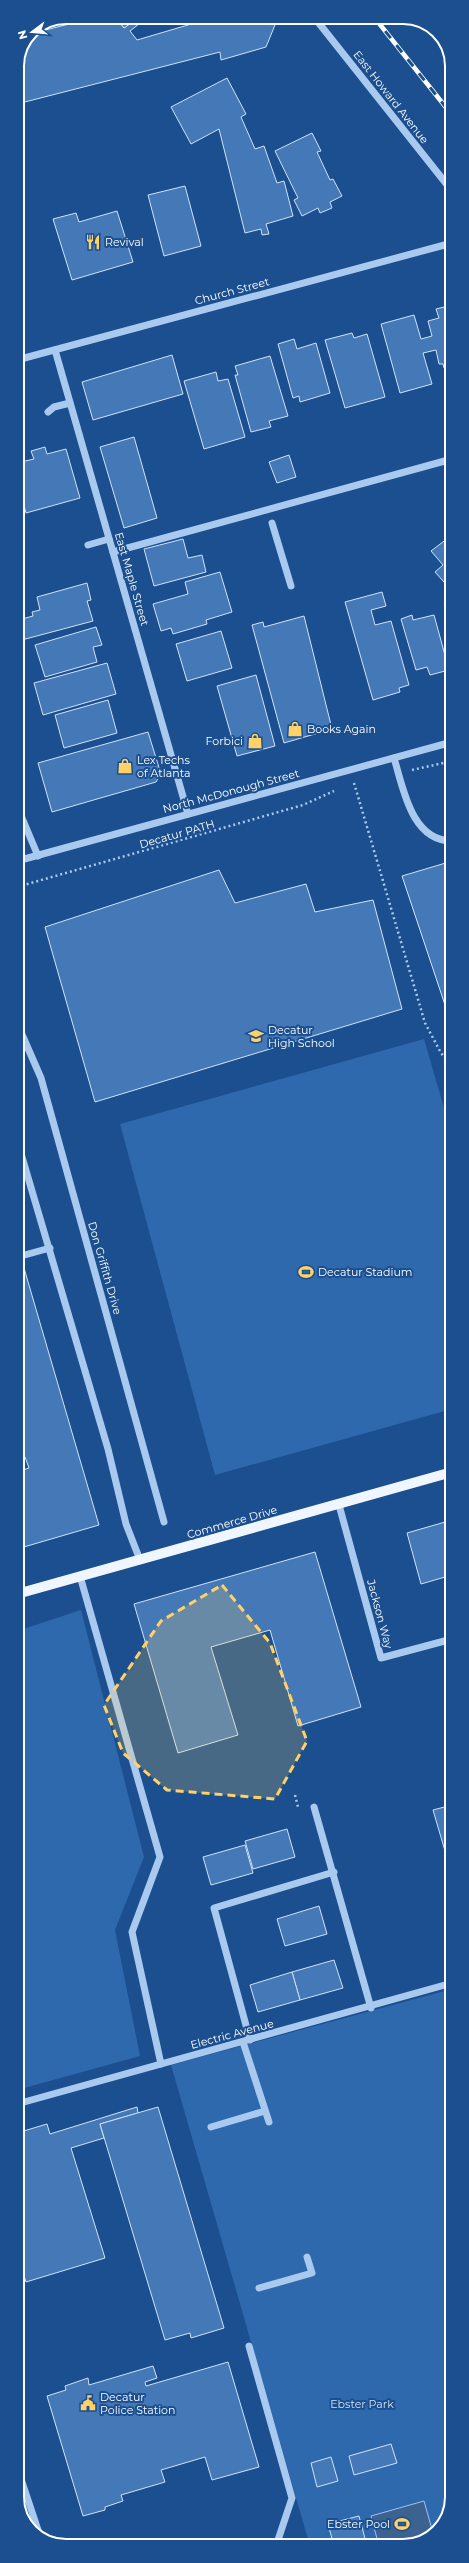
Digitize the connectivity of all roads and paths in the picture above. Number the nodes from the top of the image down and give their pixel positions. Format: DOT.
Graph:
graph roads {
  1 [pos="320,24"];
  2 [pos="445,182"];
  3 [pos="445,245"];
  4 [pos="55,350"];
  5 [pos="24,358"];
  6 [pos="70,403"];
  7 [pos="48,412"];
  8 [pos="445,461"];
  9 [pos="272,522"];
  10 [pos="109,539"];
  11 [pos="88,544"];
  12 [pos="113,552"];
  13 [pos="291,586"];
  14 [pos="445,744"];
  15 [pos="394,758"];
  16 [pos="445,763"];
  17 [pos="350,769"];
  18 [pos="408,771"];
  19 [pos="338,789"];
  20 [pos="188,814"];
  21 [pos="24,823"];
  22 [pos="445,839"];
  23 [pos="38,856"];
  24 [pos="24,859"];
  25 [pos="24,885"];
  26 [pos="24,1038"];
  27 [pos="445,1057"];
  28 [pos="24,1163"];
  29 [pos="50,1248"];
  30 [pos="24,1255"];
  31 [pos="445,1474"];
  32 [pos="339,1505"];
  33 [pos="164,1522"];
  34 [pos="140,1560"];
  35 [pos="80,1576"];
  36 [pos="24,1592"];
  37 [pos="445,1640"];
  38 [pos="295,1795"];
  39 [pos="298,1807"];
  40 [pos="314,1807"];
  41 [pos="334,1872"];
  42 [pos="445,1985"];
  43 [pos="371,2008"];
  44 [pos="246,2041"];
  45 [pos="162,2064"];
  46 [pos="24,2102"];
  47 [pos="265,2111"];
  48 [pos="269,2122"];
  49 [pos="211,2127"];
  50 [pos="307,2257"];
  51 [pos="259,2288"];
  52 [pos="249,2346"];
  53 [pos="24,2487"];
  54 [pos="37,2528"];
  55 [pos="278,2539"];
  1 -- 2 [label="street, East Howard Avenue"];
  3 -- 4 [label="street, Church Street"];
  4 -- 5 [label="street, Church Street"];
  4 -- 6 [label="street, East Maple Street"];
  6 -- 7 [label="street"];
  6 -- 10 [label="street, East Maple Street"];
  8 -- 12 [label="street"];
  9 -- 13 [label="street"];
  10 -- 11 [label="street"];
  10 -- 12 [label="street, East Maple Street"];
  12 -- 20 [label="street, East Maple Street"];
  14 -- 15 [label="street, North McDonough Street"];
  15 -- 17 [label="street, North McDonough Street"];
  15 -- 22 [label="street"];
  16 -- 18 [label="path"];
  17 -- 20 [label="street, North McDonough Street"];
  17 -- 27 [label="path"];
  19 -- 25 [label="path, Decatur PATH"];
  20 -- 23 [label="street, North McDonough Street"];
  21 -- 23 [label="street"];
  23 -- 24 [label="street, North McDonough Street"];
  26 -- 33 [label="street, Don Griffith Drive"];
  28 -- 29 [label="street"];
  29 -- 30 [label="street"];
  29 -- 34 [label="street"];
  31 -- 32 [label="main road, Commerce Drive"];
  32 -- 34 [label="main road, Commerce Drive"];
  32 -- 37 [label="street, Jackson Way"];
  34 -- 35 [label="main road, Commerce Drive"];
  35 -- 36 [label="main road, Commerce Drive"];
  35 -- 45 [label="street"];
  38 -- 39 [label="path"];
  40 -- 41 [label="street"];
  41 -- 43 [label="street"];
  41 -- 44 [label="street"];
  42 -- 43 [label="street, Electric Avenue"];
  43 -- 44 [label="street, Electric Avenue"];
  44 -- 45 [label="street, Electric Avenue"];
  44 -- 47 [label="street"];
  45 -- 46 [label="street, Electric Avenue"];
  47 -- 48 [label="street"];
  47 -- 49 [label="street"];
  50 -- 51 [label="street"];
  52 -- 55 [label="street"];
  53 -- 54 [label="street"];
}
